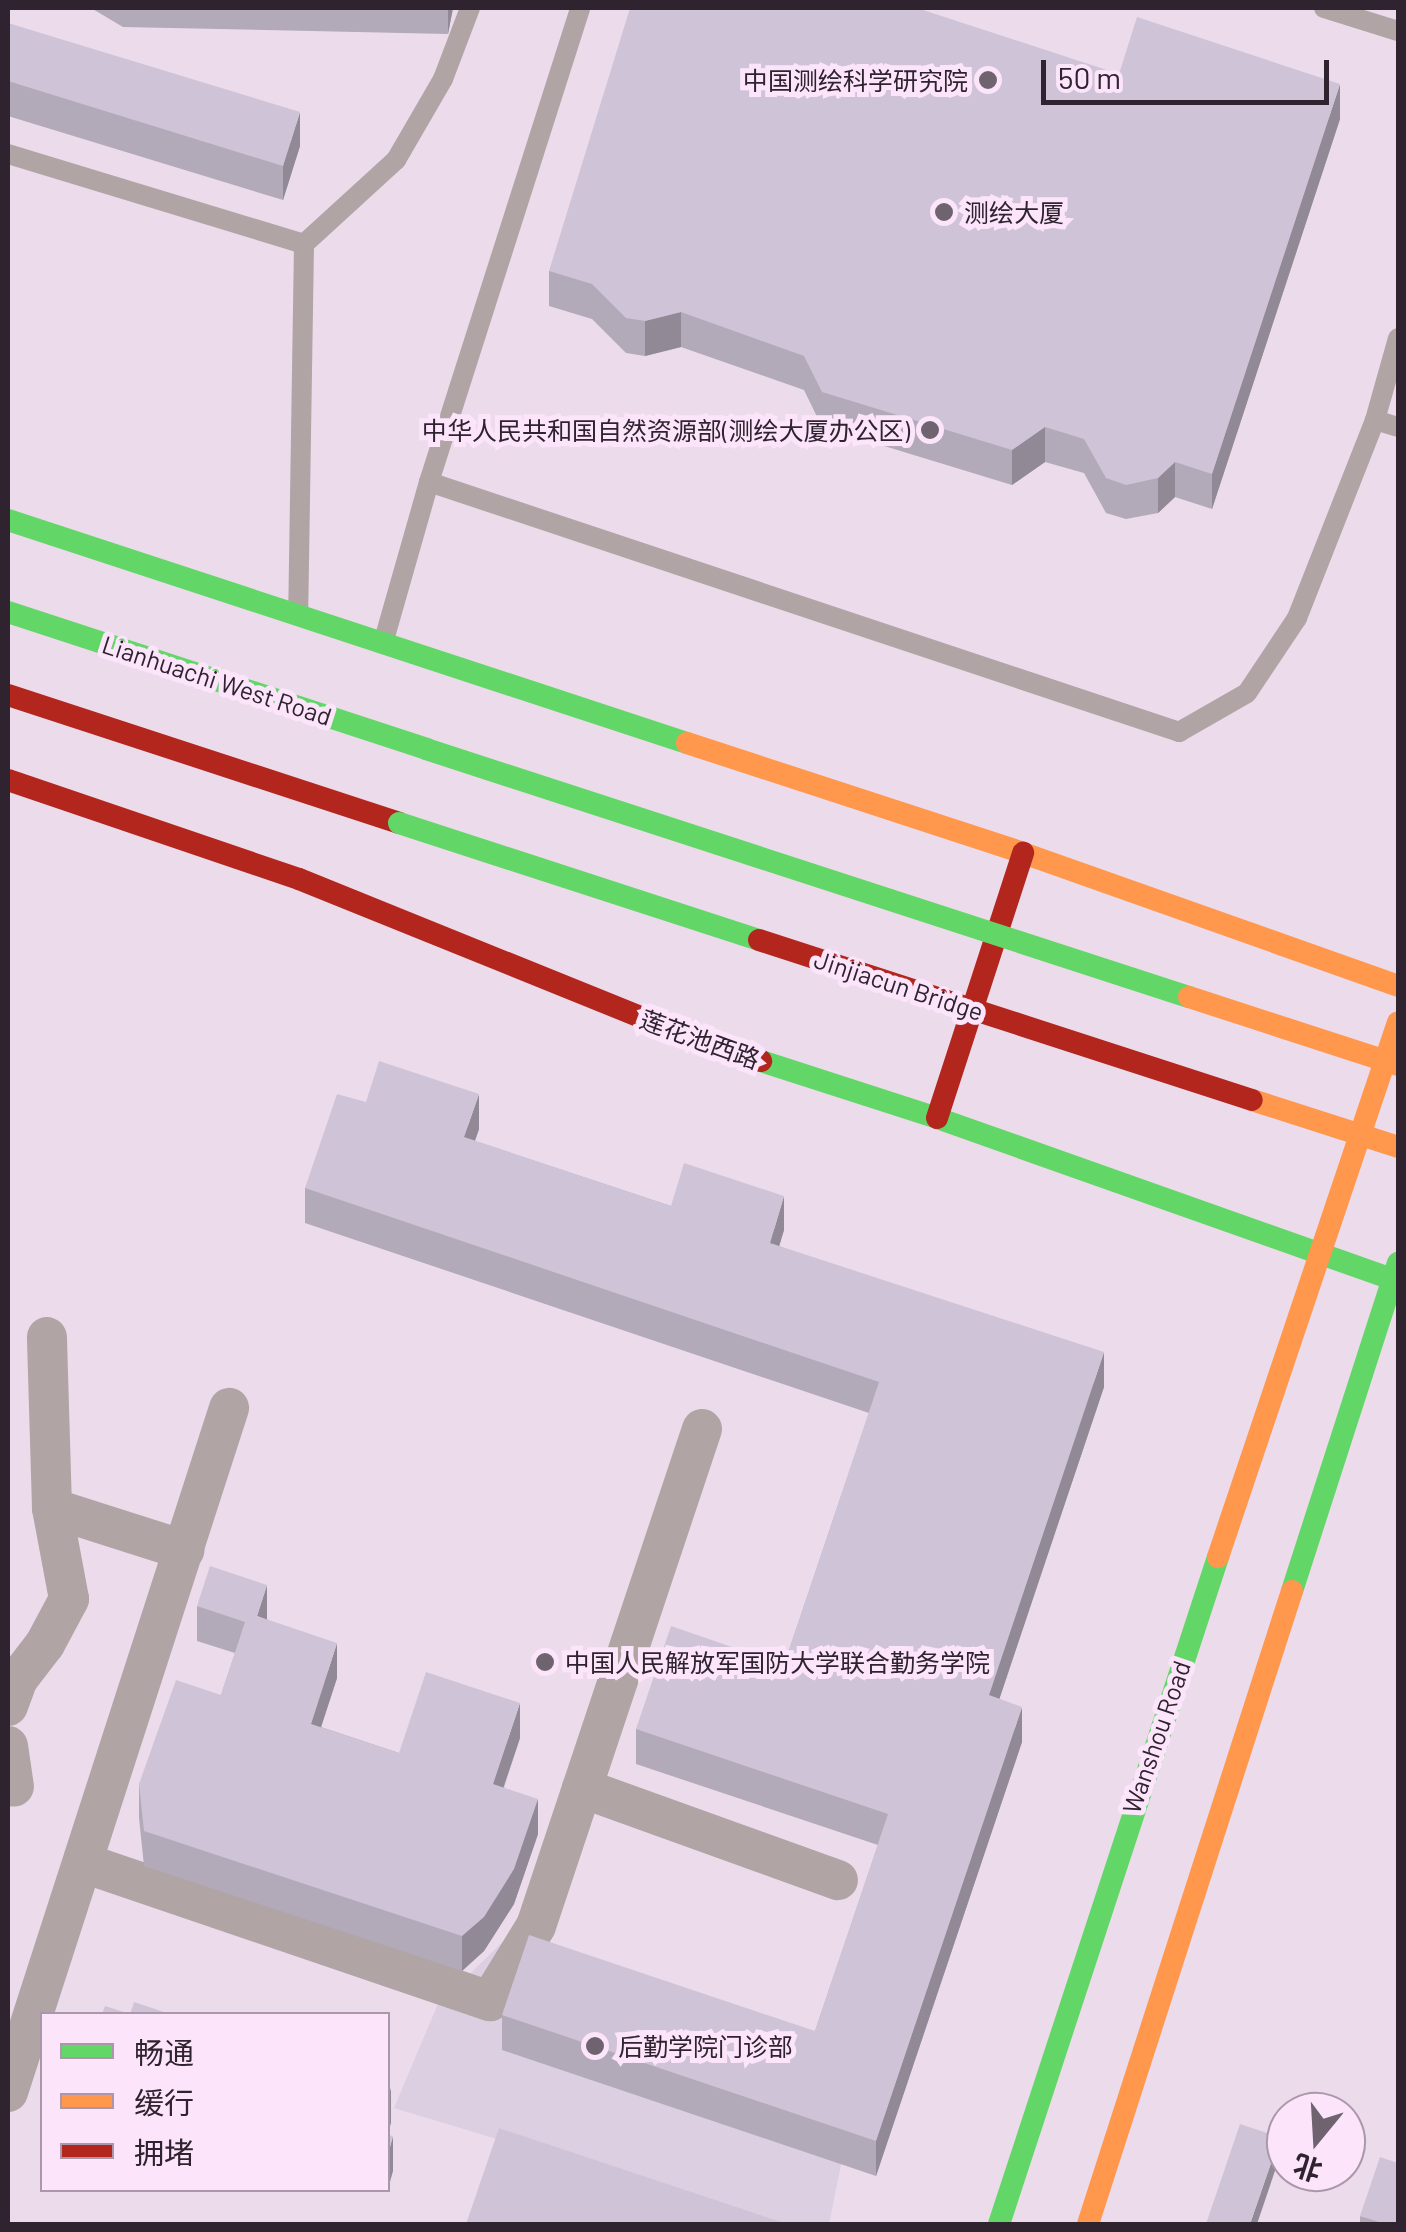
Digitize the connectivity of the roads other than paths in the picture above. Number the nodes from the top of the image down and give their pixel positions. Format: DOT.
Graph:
graph roads {
  1 [pos="470,8"];
  2 [pos="580,8"];
  3 [pos="1324,8"];
  4 [pos="1398,31"];
  5 [pos="8,154"];
  6 [pos="304,244"];
  7 [pos="1398,338"];
  8 [pos="1375,420"];
  9 [pos="1398,427"];
  10 [pos="429,482"];
  11 [pos="8,520"];
  12 [pos="8,612"];
  13 [pos="298,615"];
  14 [pos="383,642"];
  15 [pos="8,695"];
  16 [pos="8,780"];
  17 [pos="1023,853"];
  18 [pos="1398,986"];
  19 [pos="1398,1022"];
  20 [pos="1398,1065"];
  21 [pos="937,1118"];
  22 [pos="1398,1147"];
  23 [pos="1319,1252"];
  24 [pos="1397,1274"];
  25 [pos="47,1337"];
  26 [pos="229,1408"];
  27 [pos="702,1429"];
  28 [pos="52,1508"];
  29 [pos="184,1550"];
  30 [pos="8,1706"];
  31 [pos="8,1746"];
  32 [pos="14,1787"];
  33 [pos="582,1788"];
  34 [pos="84,1863"];
  35 [pos="838,1880"];
  36 [pos="8,2092"];
  37 [pos="999,2224"];
  38 [pos="1088,2224"];
  1 -- 6 [label="lane"];
  2 -- 10 [label="lane"];
  3 -- 4 [label="lane"];
  5 -- 6 [label="lane"];
  6 -- 13 [label="lane"];
  7 -- 8 [label="lane"];
  8 -- 9 [label="lane"];
  8 -- 10 [label="lane"];
  10 -- 14 [label="lane"];
  11 -- 13 [label="main road"];
  12 -- 20 [label="main road, Lianhuachi West Road, bridge"];
  13 -- 14 [label="main road"];
  14 -- 17 [label="main road"];
  15 -- 22 [label="main road, Jinjiacun Bridge, bridge"];
  16 -- 21 [label="main road, 莲花池西路"];
  17 -- 18 [label="main road"];
  17 -- 21 [label="main road"];
  19 -- 23 [label="main road, Wanshou Road"];
  21 -- 23 [label="main road, 莲花池西路"];
  23 -- 24 [label="main road, 莲花池西路"];
  23 -- 37 [label="main road, Wanshou Road"];
  24 -- 38 [label="main road"];
  25 -- 28 [label="street"];
  26 -- 29 [label="street"];
  27 -- 33 [label="street"];
  28 -- 29 [label="street"];
  28 -- 30 [label="street"];
  29 -- 34 [label="street"];
  31 -- 32 [label="street"];
  33 -- 34 [label="street"];
  33 -- 35 [label="street"];
  34 -- 36 [label="street"];
}
